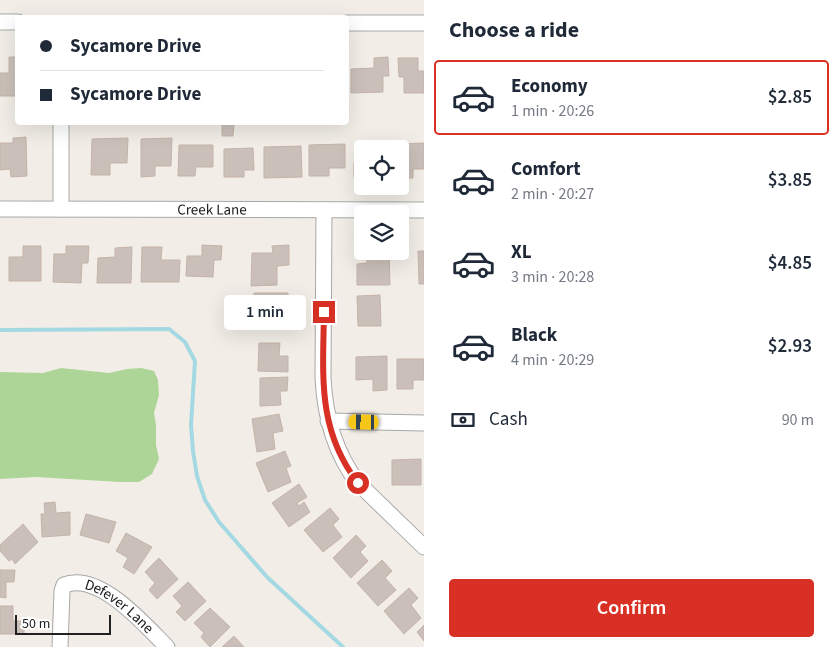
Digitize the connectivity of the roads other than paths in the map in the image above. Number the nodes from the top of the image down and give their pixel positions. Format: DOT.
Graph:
graph roads {
  1 [pos="0,22"];
  2 [pos="15,22"];
  3 [pos="349,23"];
  4 [pos="424,23"];
  5 [pos="61,125"];
  6 [pos="0,209"];
  7 [pos="61,209"];
  8 [pos="324,210"];
  9 [pos="424,210"];
  10 [pos="328,421"];
  11 [pos="424,423"];
  12 [pos="424,547"];
  13 [pos="60,647"];
  14 [pos="167,647"];
  1 -- 2 [label="street"];
  3 -- 4 [label="street"];
  5 -- 7 [label="street"];
  6 -- 7 [label="street, Creek Lane"];
  7 -- 8 [label="street, Creek Lane"];
  8 -- 9 [label="street, Creek Lane"];
  8 -- 10 [label="street"];
  10 -- 11 [label="street"];
  10 -- 12 [label="street"];
  13 -- 14 [label="street, Defever Lane"];
}
